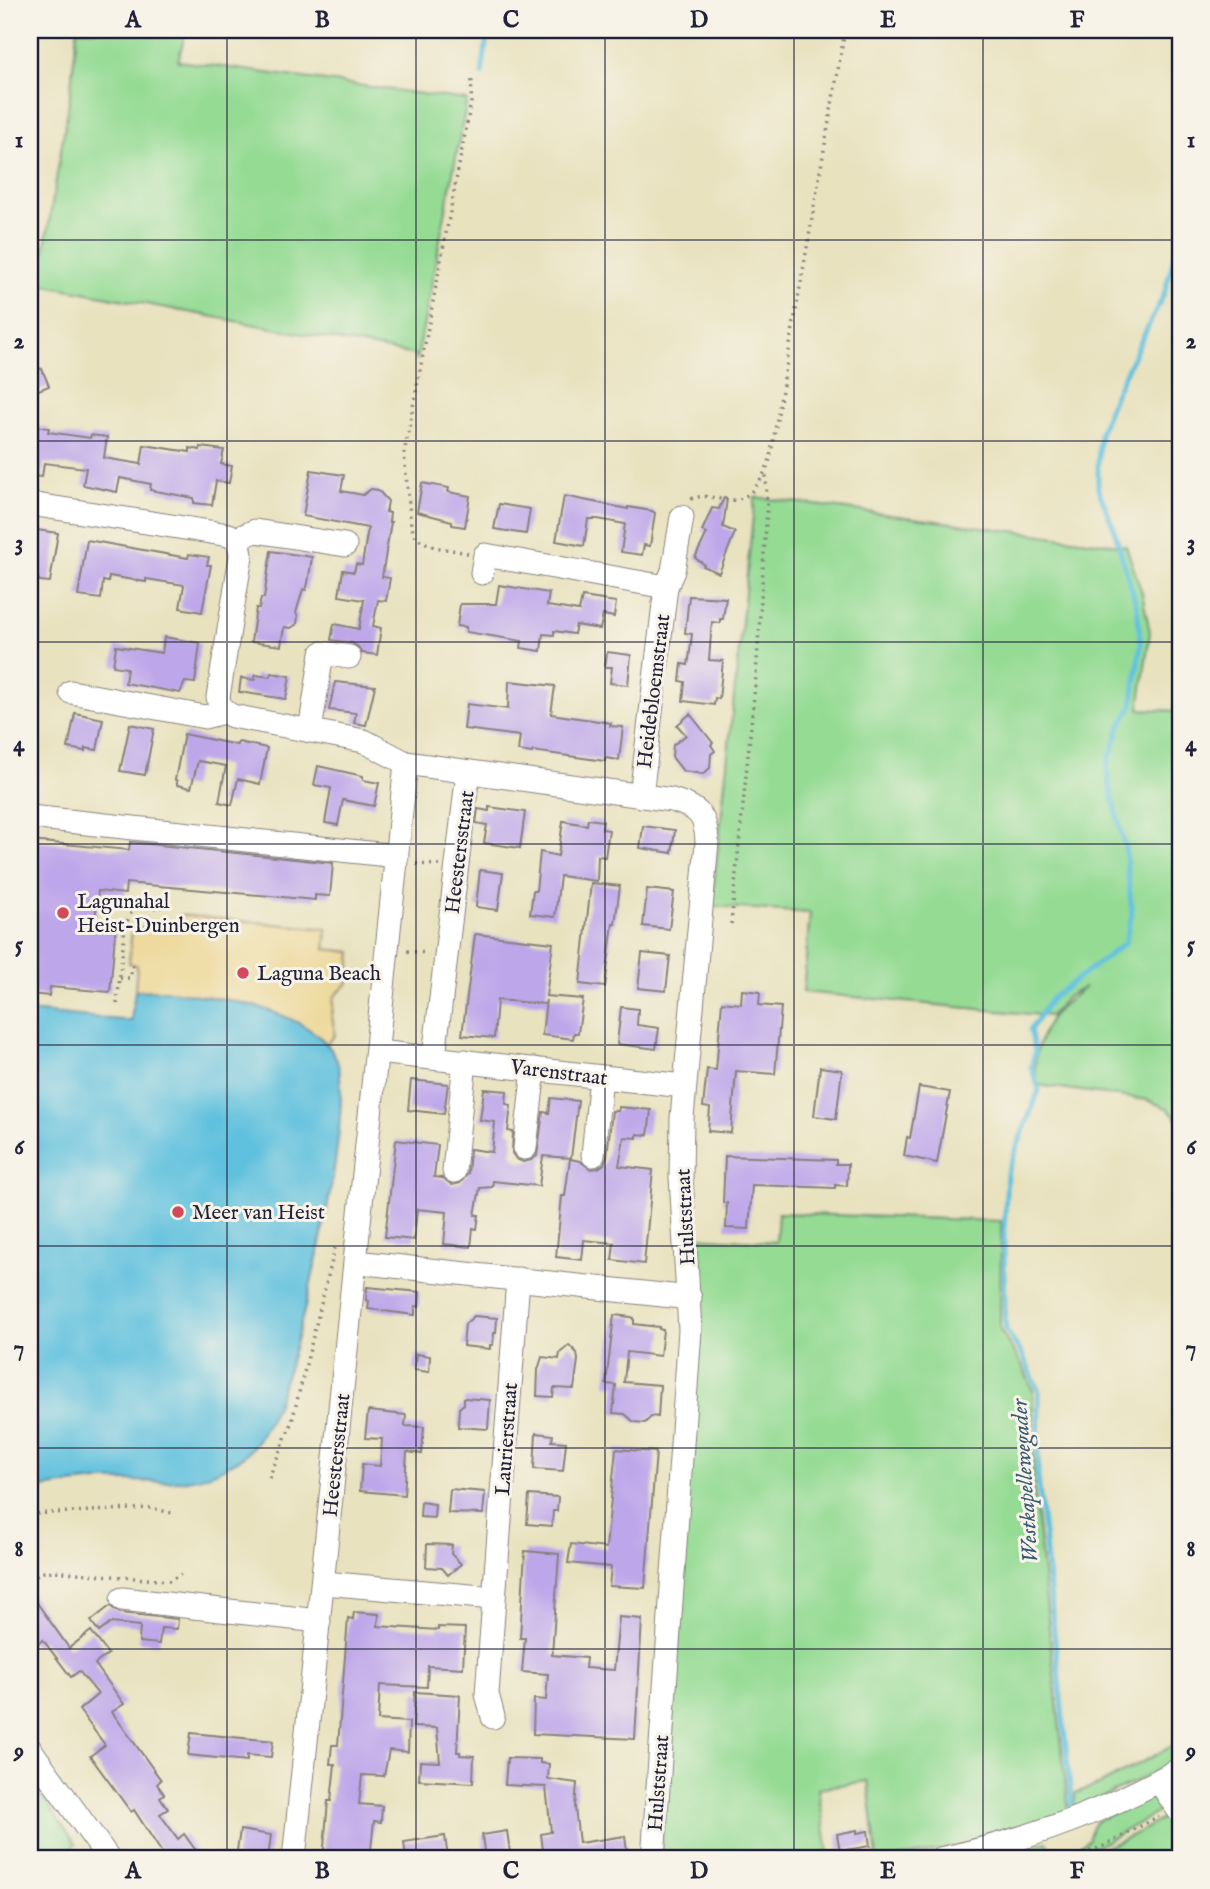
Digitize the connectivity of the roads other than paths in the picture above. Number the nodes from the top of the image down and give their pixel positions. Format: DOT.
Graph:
graph roads {
  1 [pos="30,505"];
  2 [pos="682,517"];
  3 [pos="236,539"];
  4 [pos="345,545"];
  5 [pos="483,564"];
  6 [pos="666,587"];
  7 [pos="349,657"];
  8 [pos="71,692"];
  9 [pos="224,712"];
  10 [pos="310,731"];
  11 [pos="406,763"];
  12 [pos="468,772"];
  13 [pos="641,796"];
  14 [pos="30,817"];
  15 [pos="396,859"];
  16 [pos="378,1052"];
  17 [pos="434,1057"];
  18 [pos="465,1061"];
  19 [pos="534,1069"];
  20 [pos="601,1077"];
  21 [pos="684,1086"];
  22 [pos="525,1148"];
  23 [pos="593,1155"];
  24 [pos="454,1171"];
  25 [pos="356,1262"];
  26 [pos="518,1279"];
  27 [pos="690,1297"];
  28 [pos="324,1583"];
  29 [pos="494,1598"];
  30 [pos="122,1599"];
  31 [pos="319,1620"];
  32 [pos="493,1717"];
  33 [pos="30,1749"];
  34 [pos="1180,1769"];
  35 [pos="1159,1781"];
  36 [pos="1178,1809"];
  37 [pos="109,1859"];
  38 [pos="295,1859"];
  39 [pos="653,1859"];
  40 [pos="940,1859"];
  1 -- 3 [label="street"];
  2 -- 6 [label="street, Heidebloemstraat"];
  3 -- 4 [label="street"];
  3 -- 9 [label="street"];
  5 -- 6 [label="street, Heidebloemstraat"];
  6 -- 13 [label="street, Heidebloemstraat"];
  7 -- 10 [label="street"];
  8 -- 9 [label="street"];
  9 -- 10 [label="street"];
  10 -- 11 [label="street"];
  11 -- 12 [label="street, Heestersstraat"];
  11 -- 15 [label="street, Heestersstraat"];
  12 -- 13 [label="street, Hulststraat"];
  12 -- 17 [label="street, Heestersstraat"];
  13 -- 21 [label="street, Hulststraat"];
  14 -- 15 [label="street"];
  15 -- 16 [label="street, Heestersstraat"];
  16 -- 17 [label="street"];
  16 -- 25 [label="street, Heestersstraat"];
  17 -- 18 [label="street, Varenstraat"];
  18 -- 19 [label="street, Varenstraat"];
  18 -- 24 [label="street"];
  19 -- 20 [label="street, Varenstraat"];
  19 -- 22 [label="street"];
  20 -- 21 [label="street, Varenstraat"];
  20 -- 23 [label="street"];
  21 -- 27 [label="street, Hulststraat"];
  25 -- 26 [label="street"];
  25 -- 28 [label="street, Heestersstraat"];
  26 -- 27 [label="street"];
  26 -- 29 [label="street, Laurierstraat"];
  27 -- 39 [label="street, Hulststraat"];
  28 -- 29 [label="street"];
  28 -- 31 [label="street, Heestersstraat"];
  29 -- 32 [label="street, Laurierstraat"];
  30 -- 31 [label="street"];
  31 -- 38 [label="street, Heestersstraat"];
  33 -- 37 [label="street"];
  34 -- 35 [label="street"];
  35 -- 36 [label="street"];
  35 -- 40 [label="street"];
}
